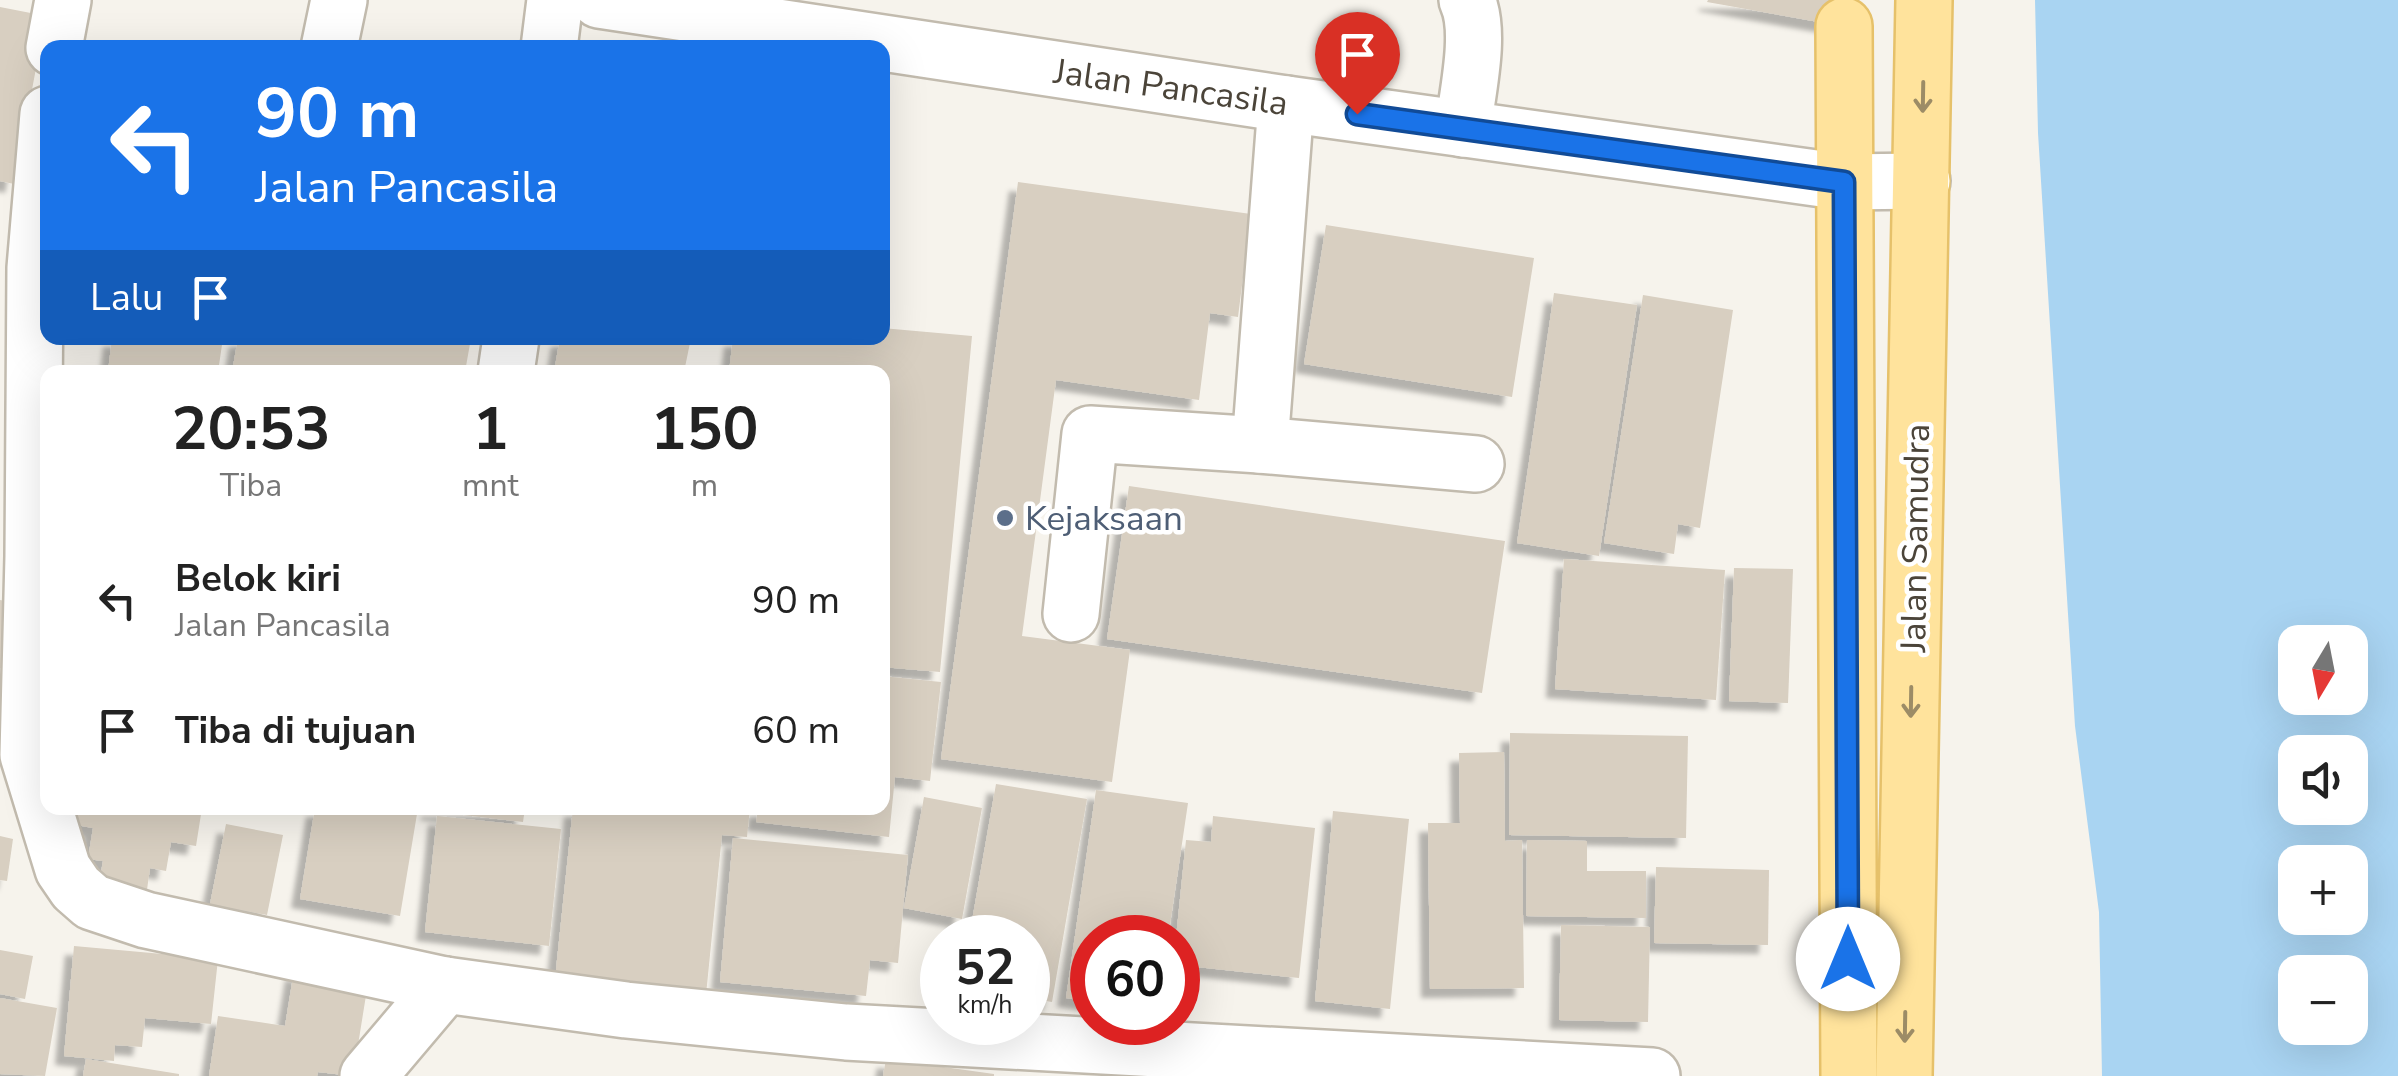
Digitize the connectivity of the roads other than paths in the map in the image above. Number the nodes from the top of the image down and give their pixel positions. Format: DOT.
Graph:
graph roads {
  1 [pos="63,0"];
  2 [pos="340,0"];
  3 [pos="555,0"];
  4 [pos="599,0"];
  5 [pos="1467,0"];
  6 [pos="1924,0"];
  7 [pos="1844,26"];
  8 [pos="56,40"];
  9 [pos="331,40"];
  10 [pos="550,40"];
  11 [pos="829,40"];
  12 [pos="890,49"];
  13 [pos="1286,104"];
  14 [pos="1462,129"];
  15 [pos="1922,181"];
  16 [pos="1844,182"];
  17 [pos="40,209"];
  18 [pos="1260,446"];
  19 [pos="1476,464"];
  20 [pos="1070,614"];
  21 [pos="14,752"];
  22 [pos="40,814"];
  23 [pos="40,815"];
  24 [pos="445,984"];
  25 [pos="844,1054"];
  26 [pos="1336,1067"];
  27 [pos="368,1076"];
  28 [pos="1652,1076"];
  29 [pos="1849,1076"];
  30 [pos="1904,1076"];
  1 -- 8 [label="street"];
  2 -- 9 [label="street"];
  3 -- 10 [label="street"];
  4 -- 11 [label="street, Jalan Pancasila"];
  5 -- 14 [label="street"];
  6 -- 15 [label="main road, Jalan Samudra, one-way"];
  7 -- 16 [label="main road, Jalan Samudra"];
  12 -- 13 [label="street, Jalan Pancasila"];
  13 -- 14 [label="street, Jalan Pancasila"];
  13 -- 18 [label="street"];
  14 -- 16 [label="street, Jalan Pancasila"];
  15 -- 16 [label="street, Jalan Pancasila"];
  15 -- 30 [label="main road, Jalan Samudra, one-way"];
  16 -- 29 [label="main road, Jalan Samudra"];
  17 -- 21 [label="street"];
  18 -- 19 [label="street"];
  18 -- 20 [label="street"];
  21 -- 22 [label="street"];
  23 -- 24 [label="street"];
  24 -- 25 [label="street"];
  24 -- 27 [label="street"];
  25 -- 26 [label="street"];
  26 -- 28 [label="street"];
}
